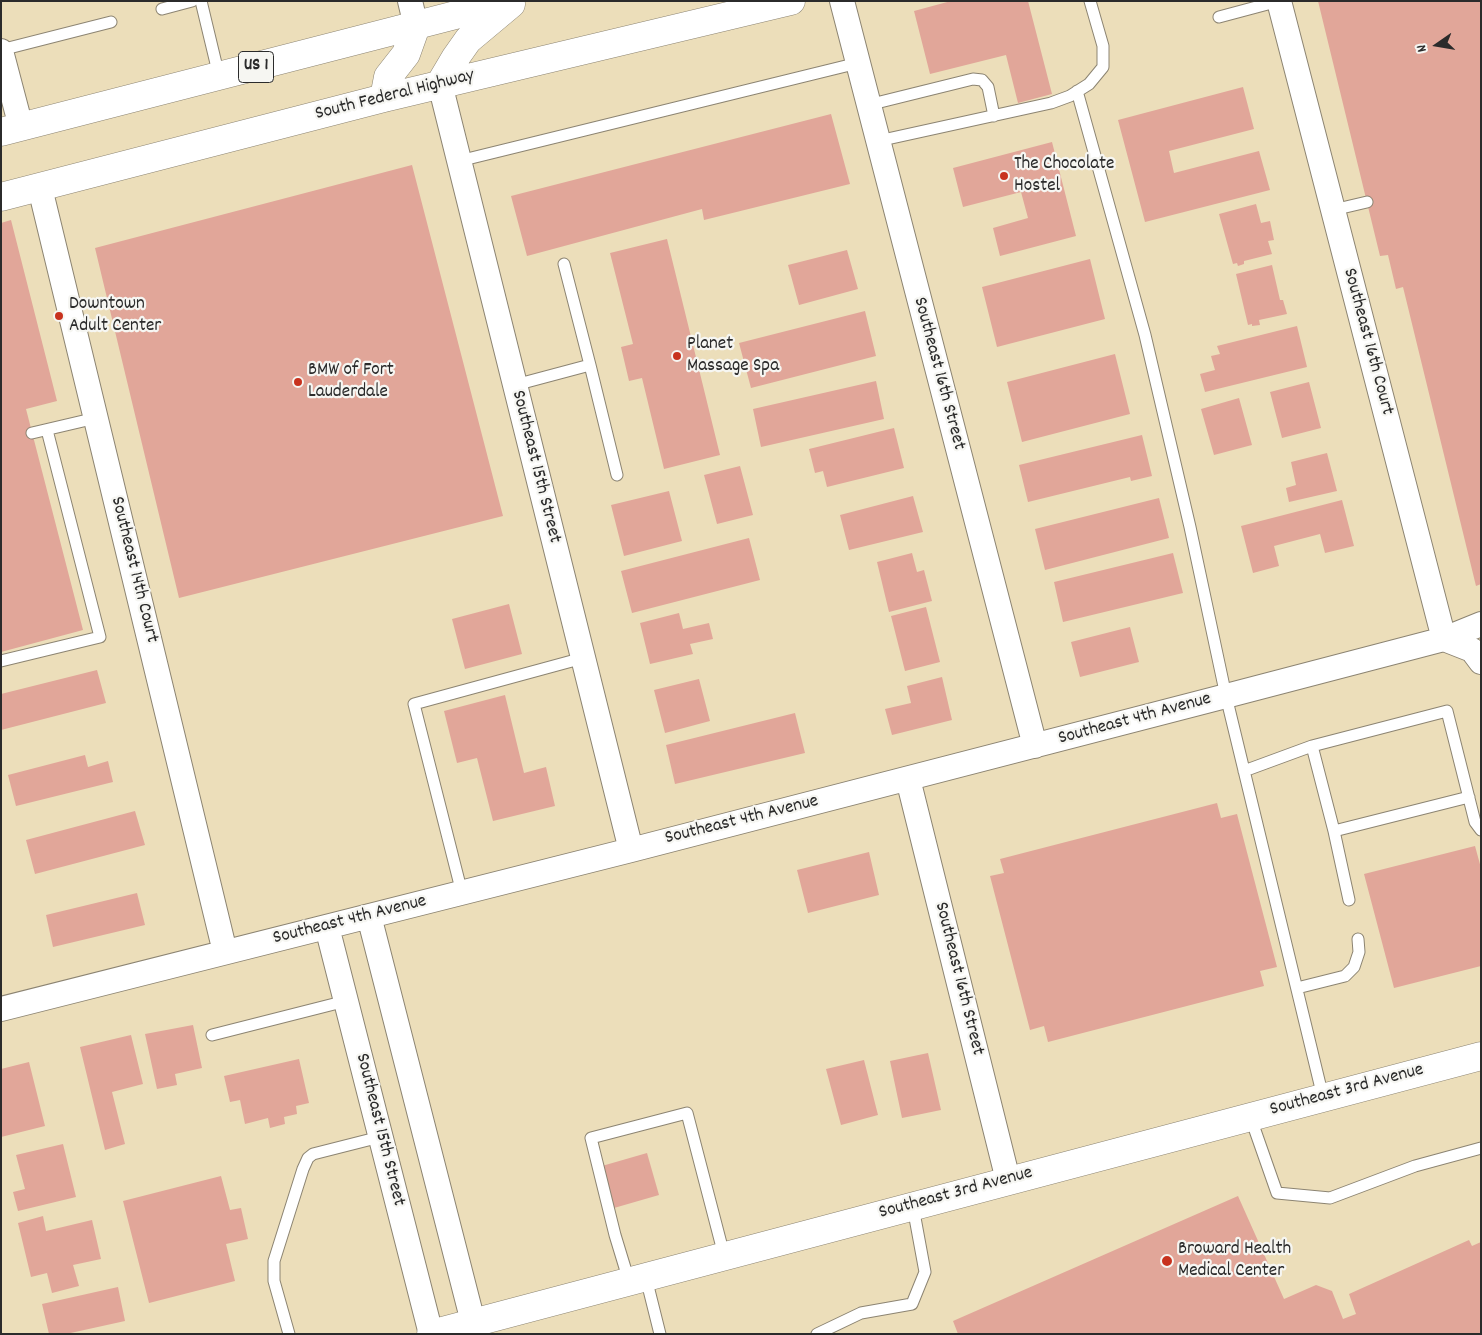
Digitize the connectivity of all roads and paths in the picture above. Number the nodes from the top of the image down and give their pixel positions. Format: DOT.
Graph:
graph roads {
  1 [pos="192,1"];
  2 [pos="201,1"];
  3 [pos="791,1"];
  4 [pos="842,1"];
  5 [pos="1090,1"];
  6 [pos="1279,1"];
  7 [pos="506,2"];
  8 [pos="162,9"];
  9 [pos="413,14"];
  10 [pos="1219,17"];
  11 [pos="112,22"];
  12 [pos="2,52"];
  13 [pos="858,63"];
  14 [pos="219,76"];
  15 [pos="440,84"];
  16 [pos="1077,91"];
  17 [pos="384,98"];
  18 [pos="868,105"];
  19 [pos="994,116"];
  20 [pos="11,129"];
  21 [pos="878,141"];
  22 [pos="459,161"];
  23 [pos="40,188"];
  24 [pos="1,197"];
  25 [pos="1367,202"];
  26 [pos="1333,210"];
  27 [pos="564,264"];
  28 [pos="590,365"];
  29 [pos="515,385"];
  30 [pos="96,418"];
  31 [pos="52,429"];
  32 [pos="32,433"];
  33 [pos="618,475"];
  34 [pos="1481,624"];
  35 [pos="1444,639"];
  36 [pos="583,658"];
  37 [pos="1,662"];
  38 [pos="1481,662"];
  39 [pos="1226,696"];
  40 [pos="1034,746"];
  41 [pos="1312,746"];
  42 [pos="1244,771"];
  43 [pos="908,779"];
  44 [pos="1469,797"];
  45 [pos="1481,830"];
  46 [pos="1334,831"];
  47 [pos="631,850"];
  48 [pos="462,893"];
  49 [pos="1349,900"];
  50 [pos="369,916"];
  51 [pos="327,926"];
  52 [pos="1358,939"];
  53 [pos="225,952"];
  54 [pos="1297,988"];
  55 [pos="346,1001"];
  56 [pos="1,1009"];
  57 [pos="212,1035"];
  58 [pos="1481,1056"];
  59 [pos="1323,1097"];
  60 [pos="1250,1116"];
  61 [pos="380,1137"];
  62 [pos="1481,1148"];
  63 [pos="1008,1180"];
  64 [pos="913,1205"];
  65 [pos="724,1255"];
  66 [pos="637,1279"];
  67 [pos="473,1322"];
  68 [pos="289,1334"];
  69 [pos="431,1334"];
  70 [pos="660,1334"];
  71 [pos="817,1334"];
  1 -- 8 [label="lane"];
  2 -- 14 [label="lane"];
  3 -- 15 [label="main road, South Federal Highway"];
  4 -- 13 [label="street, Southeast 16th Street"];
  5 -- 16 [label="lane"];
  6 -- 10 [label="lane"];
  6 -- 26 [label="street, Southeast 16th Court"];
  7 -- 9 [label="main road, US 1"];
  7 -- 15 [label="main road"];
  9 -- 14 [label="main road, US 1"];
  9 -- 17 [label="main road"];
  11 -- 12 [label="lane"];
  12 -- 20 [label="street"];
  13 -- 18 [label="street, Southeast 16th Street"];
  13 -- 22 [label="lane"];
  14 -- 20 [label="main road, US 1"];
  15 -- 17 [label="main road, South Federal Highway"];
  15 -- 22 [label="street, Southeast 15th Street"];
  16 -- 19 [label="lane"];
  16 -- 39 [label="lane"];
  17 -- 23 [label="main road, South Federal Highway"];
  18 -- 19 [label="lane"];
  18 -- 21 [label="street, Southeast 16th Street"];
  19 -- 21 [label="lane"];
  21 -- 40 [label="street, Southeast 16th Street"];
  22 -- 29 [label="street, Southeast 15th Street"];
  23 -- 24 [label="main road, South Federal Highway"];
  23 -- 30 [label="street, Southeast 14th Court"];
  25 -- 26 [label="lane"];
  26 -- 35 [label="street, Southeast 16th Court"];
  27 -- 28 [label="lane"];
  28 -- 29 [label="lane"];
  28 -- 33 [label="lane"];
  29 -- 36 [label="street, Southeast 15th Street"];
  30 -- 31 [label="lane"];
  30 -- 53 [label="street, Southeast 14th Court"];
  31 -- 32 [label="lane"];
  31 -- 37 [label="lane"];
  34 -- 35 [label="street, Southeast 4th Avenue"];
  35 -- 38 [label="street"];
  35 -- 39 [label="street, Southeast 4th Avenue"];
  36 -- 47 [label="street, Southeast 15th Street"];
  36 -- 48 [label="lane"];
  39 -- 40 [label="street, Southeast 4th Avenue"];
  39 -- 42 [label="lane"];
  40 -- 43 [label="street, Southeast 4th Avenue"];
  41 -- 42 [label="lane"];
  41 -- 44 [label="lane"];
  41 -- 46 [label="lane"];
  42 -- 54 [label="lane"];
  43 -- 47 [label="street, Southeast 4th Avenue"];
  43 -- 63 [label="street, Southeast 16th Street"];
  44 -- 45 [label="lane"];
  44 -- 46 [label="lane"];
  46 -- 49 [label="lane"];
  47 -- 48 [label="street, Southeast 4th Avenue"];
  48 -- 50 [label="street, Southeast 4th Avenue"];
  50 -- 51 [label="street, Southeast 4th Avenue"];
  50 -- 67 [label="street"];
  51 -- 53 [label="street, Southeast 4th Avenue"];
  51 -- 55 [label="street, Southeast 15th Street"];
  52 -- 54 [label="lane"];
  53 -- 56 [label="street, Southeast 4th Avenue"];
  54 -- 59 [label="lane"];
  55 -- 57 [label="lane"];
  55 -- 61 [label="street, Southeast 15th Street"];
  58 -- 59 [label="main road, Southeast 3rd Avenue"];
  59 -- 60 [label="main road, Southeast 3rd Avenue"];
  60 -- 62 [label="lane"];
  60 -- 63 [label="main road, Southeast 3rd Avenue"];
  61 -- 68 [label="lane"];
  61 -- 69 [label="street, Southeast 15th Street"];
  63 -- 64 [label="main road, Southeast 3rd Avenue"];
  64 -- 65 [label="main road, Southeast 3rd Avenue"];
  64 -- 71 [label="lane"];
  65 -- 66 [label="main road, Southeast 3rd Avenue"];
  65 -- 66 [label="lane"];
  66 -- 67 [label="main road, Southeast 3rd Avenue"];
  66 -- 70 [label="lane"];
  67 -- 69 [label="main road, Southeast 3rd Avenue"];
}
